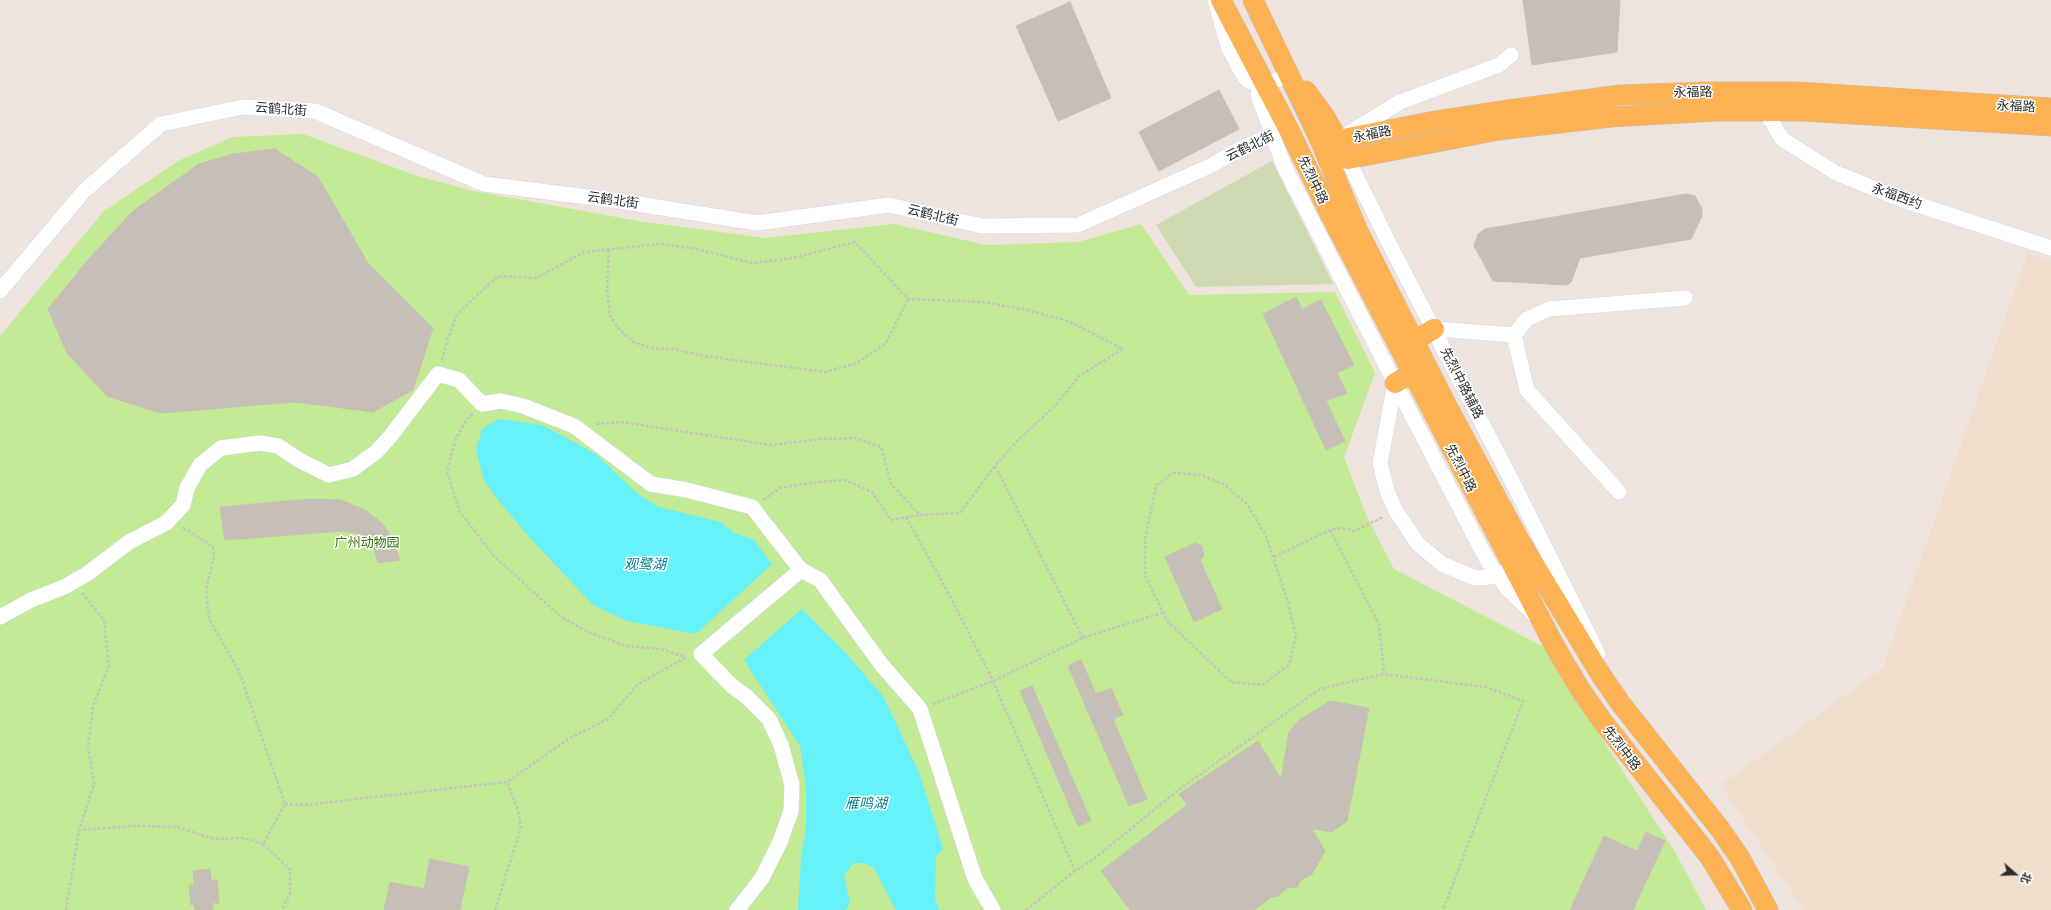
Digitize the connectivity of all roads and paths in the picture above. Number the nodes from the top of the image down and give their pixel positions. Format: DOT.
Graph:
graph roads {
  1 [pos="1214,0"];
  2 [pos="1221,0"];
  3 [pos="1226,0"];
  4 [pos="1253,0"];
  5 [pos="1511,55"];
  6 [pos="1269,77"];
  7 [pos="2051,108"];
  8 [pos="1765,110"];
  9 [pos="2051,126"];
  10 [pos="1279,132"];
  11 [pos="1333,150"];
  12 [pos="1328,212"];
  13 [pos="2051,248"];
  14 [pos="609,250"];
  15 [pos="0,290"];
  16 [pos="1685,298"];
  17 [pos="908,299"];
  18 [pos="1434,329"];
  19 [pos="1514,335"];
  20 [pos="1415,340"];
  21 [pos="1413,373"];
  22 [pos="438,374"];
  23 [pos="1395,383"];
  24 [pos="482,404"];
  25 [pos="574,426"];
  26 [pos="995,466"];
  27 [pos="1619,492"];
  28 [pos="752,507"];
  29 [pos="1396,511"];
  30 [pos="920,515"];
  31 [pos="906,517"];
  32 [pos="166,523"];
  33 [pos="1330,530"];
  34 [pos="1274,557"];
  35 [pos="801,570"];
  36 [pos="1505,572"];
  37 [pos="64,587"];
  38 [pos="1164,612"];
  39 [pos="0,617"];
  40 [pos="1083,638"];
  41 [pos="701,654"];
  42 [pos="686,657"];
  43 [pos="1384,674"];
  44 [pos="994,681"];
  45 [pos="1621,704"];
  46 [pos="920,709"];
  47 [pos="507,782"];
  48 [pos="285,804"];
  49 [pos="80,830"];
  50 [pos="263,844"];
  51 [pos="1075,870"];
  52 [pos="1765,903"];
  53 [pos="1741,909"];
  54 [pos="66,910"];
  55 [pos="282,910"];
  56 [pos="495,910"];
  57 [pos="737,910"];
  58 [pos="993,910"];
  59 [pos="1026,910"];
  60 [pos="1443,910"];
  1 -- 6 [label="street"];
  2 -- 6 [label="main road, 先烈中路"];
  3 -- 6 [label="main road"];
  4 -- 6 [label="main road, 先烈中路"];
  5 -- 11 [label="street"];
  6 -- 10 [label="main road, 先烈中路"];
  6 -- 11 [label="main road, 先烈中路"];
  7 -- 11 [label="main road, 永福路"];
  8 -- 9 [label="main road, 永福路"];
  8 -- 11 [label="main road, 永福路"];
  8 -- 13 [label="street, 永福西约"];
  10 -- 12 [label="main road, 先烈中路"];
  10 -- 15 [label="street, 云鹤北街"];
  10 -- 23 [label="street"];
  11 -- 12 [label="main road"];
  11 -- 18 [label="street, 先烈中路辅路"];
  11 -- 20 [label="main road, 先烈中路"];
  12 -- 21 [label="main road, 先烈中路"];
  14 -- 17 [label="path"];
  14 -- 17 [label="path"];
  14 -- 22 [label="path"];
  16 -- 19 [label="street"];
  17 -- 26 [label="path"];
  18 -- 19 [label="street"];
  18 -- 20 [label="main road"];
  18 -- 45 [label="street, 先烈中路辅路"];
  19 -- 27 [label="street"];
  20 -- 45 [label="main road, 先烈中路"];
  21 -- 23 [label="main road"];
  21 -- 36 [label="main road, 先烈中路"];
  22 -- 24 [label="street"];
  22 -- 32 [label="street"];
  23 -- 29 [label="street"];
  23 -- 36 [label="street"];
  24 -- 25 [label="street"];
  24 -- 42 [label="path"];
  25 -- 28 [label="street"];
  25 -- 30 [label="path"];
  26 -- 30 [label="path"];
  26 -- 40 [label="path"];
  28 -- 31 [label="path"];
  28 -- 35 [label="street"];
  29 -- 33 [label="path"];
  29 -- 36 [label="street"];
  30 -- 31 [label="path"];
  31 -- 44 [label="path"];
  32 -- 37 [label="street"];
  32 -- 48 [label="path"];
  33 -- 34 [label="path"];
  33 -- 43 [label="path"];
  34 -- 38 [label="path"];
  34 -- 38 [label="path"];
  35 -- 41 [label="street"];
  35 -- 46 [label="street"];
  36 -- 53 [label="main road, 先烈中路"];
  37 -- 39 [label="street"];
  37 -- 49 [label="path"];
  38 -- 40 [label="path"];
  40 -- 44 [label="path"];
  41 -- 42 [label="path"];
  41 -- 57 [label="street"];
  42 -- 47 [label="path"];
  43 -- 51 [label="path"];
  43 -- 60 [label="path"];
  44 -- 46 [label="path"];
  44 -- 51 [label="path"];
  45 -- 52 [label="main road, 先烈中路"];
  46 -- 58 [label="street"];
  47 -- 48 [label="path"];
  47 -- 56 [label="path"];
  48 -- 50 [label="path"];
  49 -- 50 [label="path"];
  49 -- 54 [label="path"];
  50 -- 55 [label="path"];
  51 -- 59 [label="path"];
  52 -- 53 [label="main road"];
}
